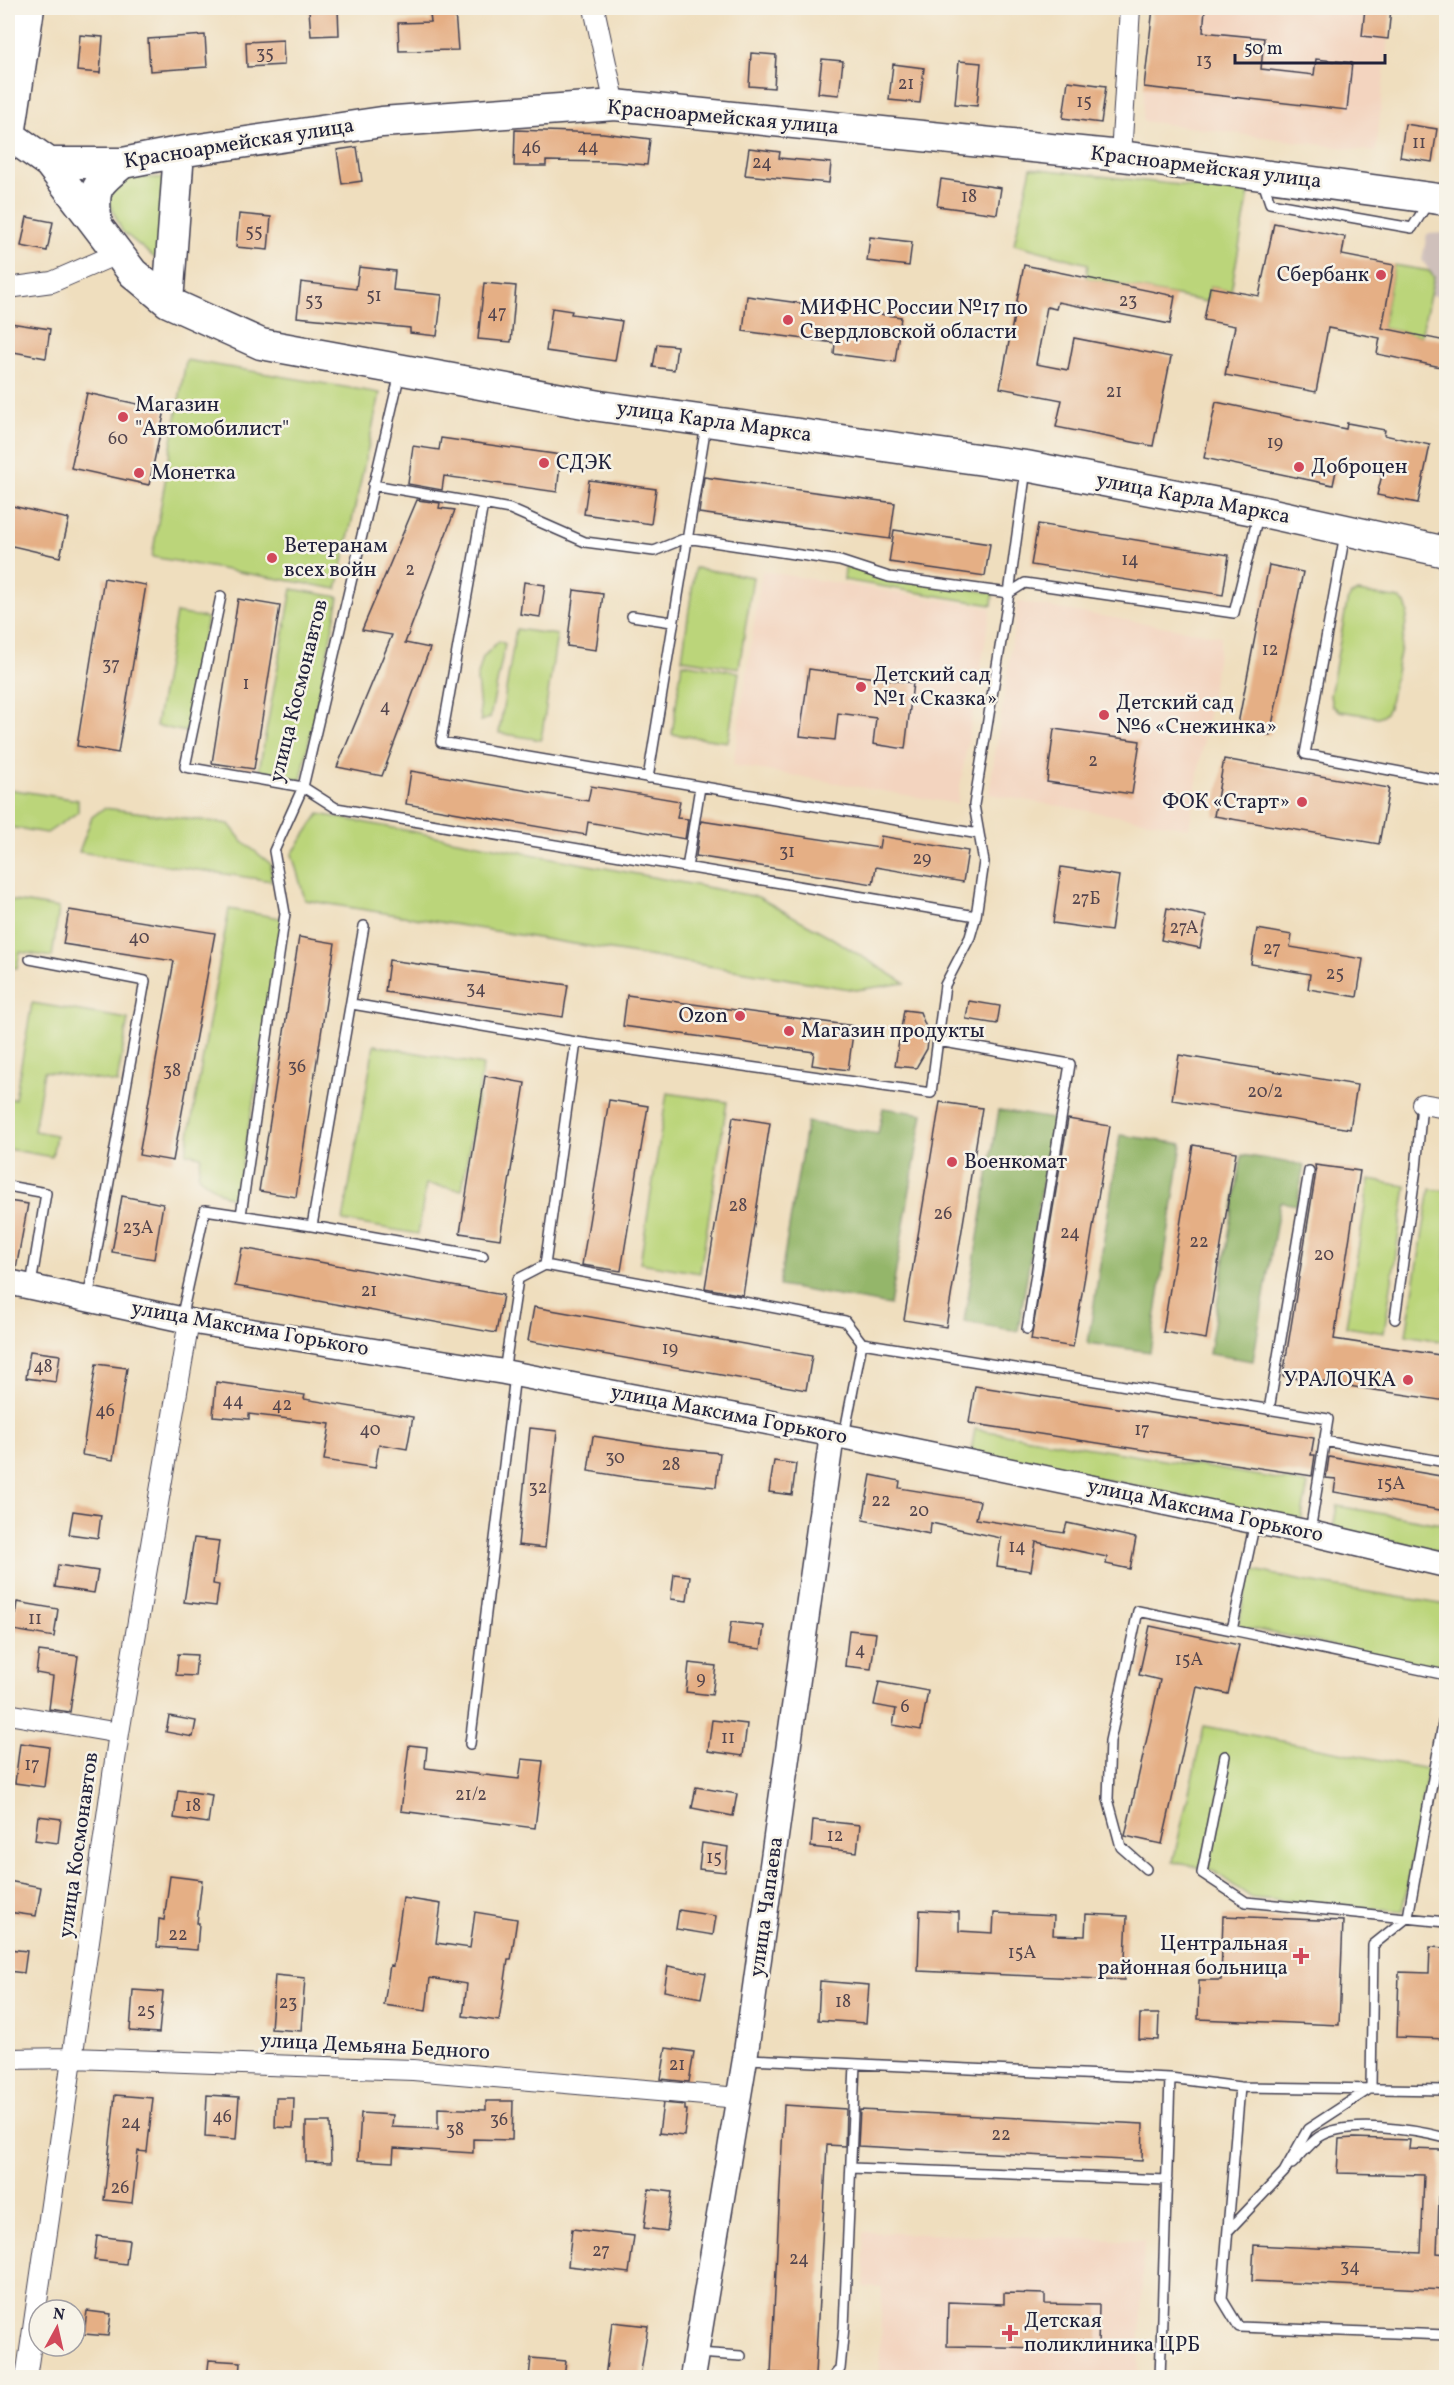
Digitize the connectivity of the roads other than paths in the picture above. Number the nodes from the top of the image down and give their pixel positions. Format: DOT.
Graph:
graph roads {
  1 [pos="29,8"];
  2 [pos="594,8"];
  3 [pos="1130,8"];
  4 [pos="615,105"];
  5 [pos="9,134"];
  6 [pos="179,152"];
  7 [pos="1121,156"];
  8 [pos="123,163"];
  9 [pos="49,164"];
  10 [pos="1439,199"];
  11 [pos="97,224"];
  12 [pos="119,253"];
  13 [pos="8,288"];
  14 [pos="168,302"];
  15 [pos="400,371"];
  16 [pos="707,420"];
  17 [pos="1026,466"];
  18 [pos="373,485"];
  19 [pos="483,504"];
  20 [pos="1259,511"];
  21 [pos="1346,529"];
  22 [pos="686,538"];
  23 [pos="1446,552"];
  24 [pos="1009,593"];
  25 [pos="221,596"];
  26 [pos="632,616"];
  27 [pos="672,622"];
  28 [pos="1446,776"];
  29 [pos="648,778"];
  30 [pos="303,787"];
  31 [pos="700,787"];
  32 [pos="979,834"];
  33 [pos="687,868"];
  34 [pos="976,916"];
  35 [pos="364,926"];
  36 [pos="30,959"];
  37 [pos="352,1004"];
  38 [pos="938,1041"];
  39 [pos="576,1042"];
  40 [pos="1422,1104"];
  41 [pos="1446,1108"];
  42 [pos="1309,1170"];
  43 [pos="8,1186"];
  44 [pos="241,1215"];
  45 [pos="312,1226"];
  46 [pos="483,1256"];
  47 [pos="544,1265"];
  48 [pos="19,1285"];
  49 [pos="88,1299"];
  50 [pos="1395,1319"];
  51 [pos="185,1320"];
  52 [pos="1027,1329"];
  53 [pos="862,1343"];
  54 [pos="510,1373"];
  55 [pos="1269,1410"];
  56 [pos="838,1436"];
  57 [pos="1324,1441"];
  58 [pos="1446,1462"];
  59 [pos="1255,1522"];
  60 [pos="1310,1533"];
  61 [pos="1446,1565"];
  62 [pos="1232,1630"];
  63 [pos="1446,1675"];
  64 [pos="1446,1707"];
  65 [pos="8,1714"];
  66 [pos="119,1733"];
  67 [pos="470,1744"];
  68 [pos="1225,1756"];
  69 [pos="1146,1869"];
  70 [pos="1408,1917"];
  71 [pos="1446,1922"];
  72 [pos="72,2058"];
  73 [pos="8,2059"];
  74 [pos="745,2059"];
  75 [pos="855,2064"];
  76 [pos="1170,2078"];
  77 [pos="1240,2086"];
  78 [pos="1371,2088"];
  79 [pos="1446,2090"];
  80 [pos="739,2098"];
  81 [pos="1446,2138"];
  82 [pos="851,2168"];
  83 [pos="1284,2172"];
  84 [pos="1167,2180"];
  85 [pos="1228,2231"];
  86 [pos="1446,2335"];
  87 [pos="696,2352"];
  88 [pos="741,2356"];
  89 [pos="26,2378"];
  90 [pos="692,2378"];
  91 [pos="832,2378"];
  92 [pos="1160,2378"];
  1 -- 5 [label="main road"];
  2 -- 4 [label="street"];
  3 -- 7 [label="street"];
  4 -- 6 [label="main road, Красноармейская улица"];
  4 -- 7 [label="main road, Красноармейская улица"];
  5 -- 9 [label="main road"];
  6 -- 8 [label="main road, Красноармейская улица"];
  6 -- 14 [label="main road"];
  7 -- 10 [label="main road, Красноармейская улица"];
  8 -- 9 [label="main road, Красноармейская улица"];
  8 -- 11 [label="main road"];
  9 -- 11 [label="main road, улица Карла Маркса"];
  11 -- 12 [label="main road, улица Карла Маркса"];
  12 -- 13 [label="street"];
  12 -- 14 [label="main road, улица Карла Маркса"];
  14 -- 15 [label="main road, улица Карла Маркса"];
  15 -- 16 [label="main road, улица Карла Маркса"];
  15 -- 18 [label="lane, улица Космонавтов"];
  16 -- 17 [label="main road, улица Карла Маркса"];
  16 -- 22 [label="lane"];
  17 -- 20 [label="main road, улица Карла Маркса"];
  17 -- 24 [label="lane"];
  18 -- 19 [label="lane"];
  18 -- 30 [label="lane, улица Космонавтов"];
  19 -- 22 [label="lane"];
  19 -- 29 [label="lane"];
  20 -- 21 [label="main road, улица Карла Маркса"];
  20 -- 24 [label="lane"];
  21 -- 23 [label="main road, улица Карла Маркса"];
  21 -- 28 [label="lane"];
  22 -- 24 [label="lane"];
  22 -- 27 [label="lane"];
  24 -- 32 [label="lane"];
  25 -- 30 [label="lane"];
  26 -- 27 [label="lane"];
  27 -- 29 [label="lane"];
  29 -- 31 [label="lane"];
  30 -- 33 [label="lane"];
  30 -- 44 [label="lane, улица Космонавтов"];
  31 -- 32 [label="lane"];
  31 -- 33 [label="lane"];
  32 -- 34 [label="lane"];
  33 -- 34 [label="lane"];
  34 -- 38 [label="lane"];
  35 -- 37 [label="lane"];
  36 -- 49 [label="lane"];
  37 -- 39 [label="lane"];
  37 -- 45 [label="lane"];
  38 -- 39 [label="lane"];
  38 -- 52 [label="lane"];
  39 -- 47 [label="lane"];
  40 -- 41 [label="street"];
  40 -- 50 [label="lane"];
  42 -- 55 [label="lane"];
  43 -- 48 [label="lane"];
  44 -- 45 [label="lane"];
  44 -- 51 [label="lane"];
  45 -- 46 [label="lane"];
  47 -- 53 [label="lane"];
  47 -- 54 [label="lane"];
  48 -- 49 [label="street, улица Максима Горького"];
  49 -- 51 [label="street, улица Максима Горького"];
  51 -- 54 [label="street, улица Максима Горького"];
  51 -- 66 [label="street, улица Космонавтов"];
  53 -- 55 [label="lane"];
  53 -- 56 [label="lane"];
  54 -- 56 [label="street, улица Максима Горького"];
  54 -- 67 [label="lane"];
  55 -- 57 [label="lane"];
  56 -- 59 [label="street, улица Максима Горького"];
  56 -- 74 [label="street, улица Чапаева"];
  57 -- 58 [label="lane"];
  57 -- 60 [label="lane"];
  59 -- 60 [label="street, улица Максима Горького"];
  59 -- 62 [label="lane"];
  60 -- 61 [label="street, улица Максима Горького"];
  62 -- 63 [label="lane"];
  62 -- 69 [label="lane"];
  64 -- 70 [label="lane"];
  65 -- 66 [label="street"];
  66 -- 72 [label="street, улица Космонавтов"];
  68 -- 70 [label="lane"];
  70 -- 71 [label="lane"];
  70 -- 78 [label="lane"];
  72 -- 73 [label="street, улица Демьяна Бедного"];
  72 -- 80 [label="street, улица Демьяна Бедного"];
  72 -- 89 [label="street, улица Космонавтов"];
  74 -- 75 [label="lane"];
  74 -- 80 [label="street, улица Чапаева"];
  75 -- 76 [label="lane"];
  75 -- 82 [label="lane"];
  76 -- 77 [label="lane"];
  76 -- 84 [label="lane"];
  77 -- 78 [label="lane"];
  77 -- 85 [label="lane"];
  78 -- 79 [label="lane"];
  78 -- 83 [label="lane"];
  80 -- 87 [label="street, улица Чапаева"];
  81 -- 83 [label="lane"];
  82 -- 84 [label="lane"];
  82 -- 91 [label="lane"];
  83 -- 85 [label="lane"];
  84 -- 92 [label="lane"];
  85 -- 86 [label="lane"];
  87 -- 88 [label="lane"];
  87 -- 90 [label="street, улица Чапаева"];
}
